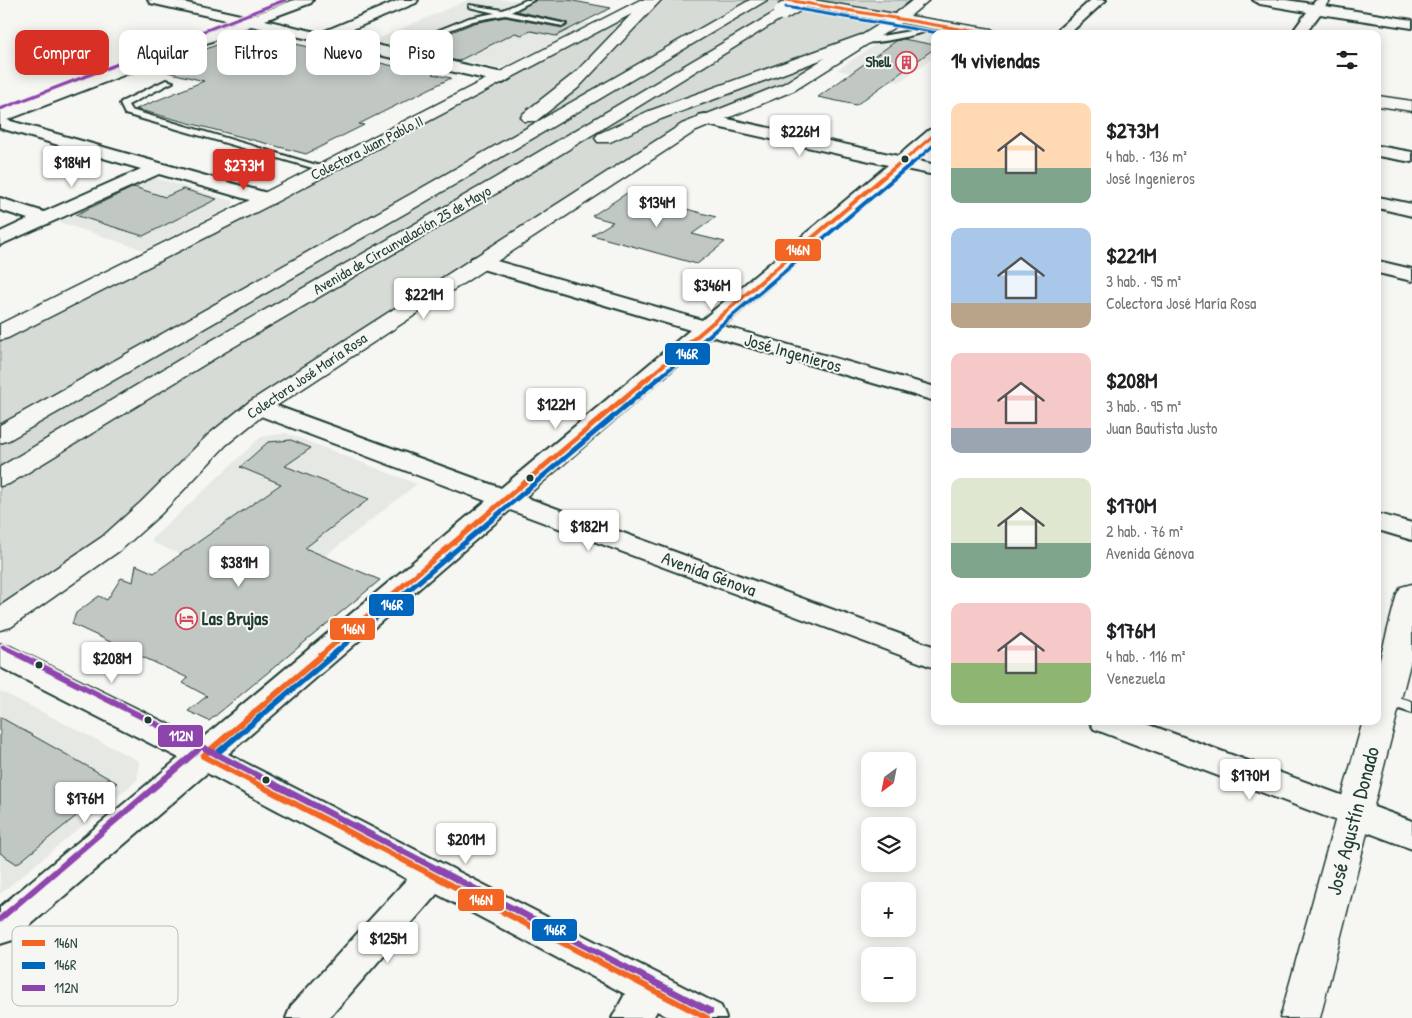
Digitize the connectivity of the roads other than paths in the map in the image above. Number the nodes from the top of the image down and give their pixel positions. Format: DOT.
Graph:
graph roads {
  1 [pos="154,0"];
  2 [pos="306,0"];
  3 [pos="411,0"];
  4 [pos="531,0"];
  5 [pos="652,0"];
  6 [pos="803,0"];
  7 [pos="820,0"];
  8 [pos="922,0"];
  9 [pos="1099,0"];
  10 [pos="1260,0"];
  11 [pos="182,2"];
  12 [pos="755,3"];
  13 [pos="1320,4"];
  14 [pos="471,6"];
  15 [pos="785,6"];
  16 [pos="503,12"];
  17 [pos="899,18"];
  18 [pos="251,21"];
  19 [pos="563,24"];
  20 [pos="1412,24"];
  21 [pos="339,30"];
  22 [pos="444,30"];
  23 [pos="968,30"];
  24 [pos="1065,30"];
  25 [pos="1301,30"];
  26 [pos="922,31"];
  27 [pos="306,33"];
  28 [pos="931,33"];
  29 [pos="861,40"];
  30 [pos="453,67"];
  31 [pos="503,78"];
  32 [pos="169,82"];
  33 [pos="1381,101"];
  34 [pos="1412,106"];
  35 [pos="0,117"];
  36 [pos="705,119"];
  37 [pos="0,123"];
  38 [pos="931,137"];
  39 [pos="1381,152"];
  40 [pos="1412,157"];
  41 [pos="901,162"];
  42 [pos="157,168"];
  43 [pos="326,169"];
  44 [pos="931,169"];
  45 [pos="502,182"];
  46 [pos="418,198"];
  47 [pos="267,199"];
  48 [pos="0,204"];
  49 [pos="1381,204"];
  50 [pos="1412,210"];
  51 [pos="45,219"];
  52 [pos="0,239"];
  53 [pos="479,262"];
  54 [pos="1381,268"];
  55 [pos="1412,275"];
  56 [pos="0,313"];
  57 [pos="23,321"];
  58 [pos="706,328"];
  59 [pos="0,333"];
  60 [pos="931,393"];
  61 [pos="258,407"];
  62 [pos="0,435"];
  63 [pos="0,478"];
  64 [pos="506,499"];
  65 [pos="1381,523"];
  66 [pos="1412,532"];
  67 [pos="1410,608"];
  68 [pos="0,620"];
  69 [pos="0,654"];
  70 [pos="931,657"];
  71 [pos="1399,704"];
  72 [pos="1116,725"];
  73 [pos="203,756"];
  74 [pos="1356,814"];
  75 [pos="1412,835"];
  76 [pos="432,875"];
  77 [pos="0,929"];
  78 [pos="641,1004"];
  79 [pos="305,1018"];
  80 [pos="706,1018"];
  81 [pos="1300,1018"];
  1 -- 11 [label="street"];
  2 -- 18 [label="street"];
  3 -- 21 [label="street"];
  4 -- 16 [label="lane"];
  5 -- 31 [label="main road, Colectora Juan Pablo II"];
  5 -- 46 [label="main road"];
  6 -- 15 [label="main road, Avenida de Circunvalación 25 de Mayo, bridge"];
  7 -- 17 [label="main road"];
  8 -- 17 [label="main road, Colectora José María Rosa"];
  9 -- 24 [label="street"];
  10 -- 13 [label="street"];
  11 -- 18 [label="street"];
  12 -- 46 [label="main road, Avenida de Circunvalación 25 de Mayo"];
  13 -- 20 [label="street"];
  13 -- 25 [label="street"];
  14 -- 16 [label="lane"];
  15 -- 17 [label="main road"];
  15 -- 45 [label="main road, Avenida de Circunvalación 25 de Mayo"];
  16 -- 19 [label="lane"];
  16 -- 22 [label="lane"];
  17 -- 23 [label="main road"];
  17 -- 26 [label="lane"];
  17 -- 29 [label="main road, Colectora José María Rosa"];
  18 -- 27 [label="street"];
  18 -- 35 [label="street"];
  26 -- 28 [label="lane"];
  26 -- 29 [label="lane"];
  29 -- 36 [label="main road, Colectora José María Rosa"];
  29 -- 45 [label="main road"];
  30 -- 31 [label="street"];
  31 -- 43 [label="main road, Colectora Juan Pablo II"];
  32 -- 43 [label="lane"];
  33 -- 34 [label="main road"];
  36 -- 41 [label="street"];
  36 -- 53 [label="main road, Colectora José María Rosa"];
  37 -- 42 [label="street"];
  38 -- 41 [label="street"];
  39 -- 40 [label="street"];
  41 -- 44 [label="street"];
  41 -- 58 [label="street"];
  42 -- 47 [label="street"];
  42 -- 51 [label="street"];
  43 -- 47 [label="main road, Colectora Juan Pablo II"];
  45 -- 63 [label="main road, Avenida de Circunvalación 25 de Mayo"];
  46 -- 62 [label="main road, Avenida de Circunvalación 25 de Mayo"];
  47 -- 57 [label="main road, Colectora Juan Pablo II"];
  48 -- 51 [label="street"];
  49 -- 50 [label="street"];
  51 -- 52 [label="street"];
  53 -- 58 [label="street, José Ingenieros"];
  53 -- 61 [label="main road, Colectora José María Rosa"];
  54 -- 55 [label="street"];
  56 -- 57 [label="main road"];
  57 -- 59 [label="main road, Colectora Juan Pablo II"];
  58 -- 60 [label="street, José Ingenieros"];
  58 -- 64 [label="street"];
  61 -- 64 [label="street, Avenida Génova"];
  61 -- 68 [label="main road, Colectora José María Rosa"];
  64 -- 70 [label="street, Avenida Génova"];
  64 -- 73 [label="street"];
  65 -- 66 [label="street"];
  67 -- 71 [label="main road, José Agustín Donado"];
  69 -- 73 [label="street"];
  71 -- 74 [label="main road, José Agustín Donado"];
  72 -- 74 [label="street"];
  73 -- 76 [label="street"];
  73 -- 77 [label="street"];
  74 -- 75 [label="street"];
  74 -- 81 [label="main road, José Agustín Donado"];
  76 -- 78 [label="street"];
  76 -- 79 [label="street"];
  78 -- 80 [label="street"];
}
